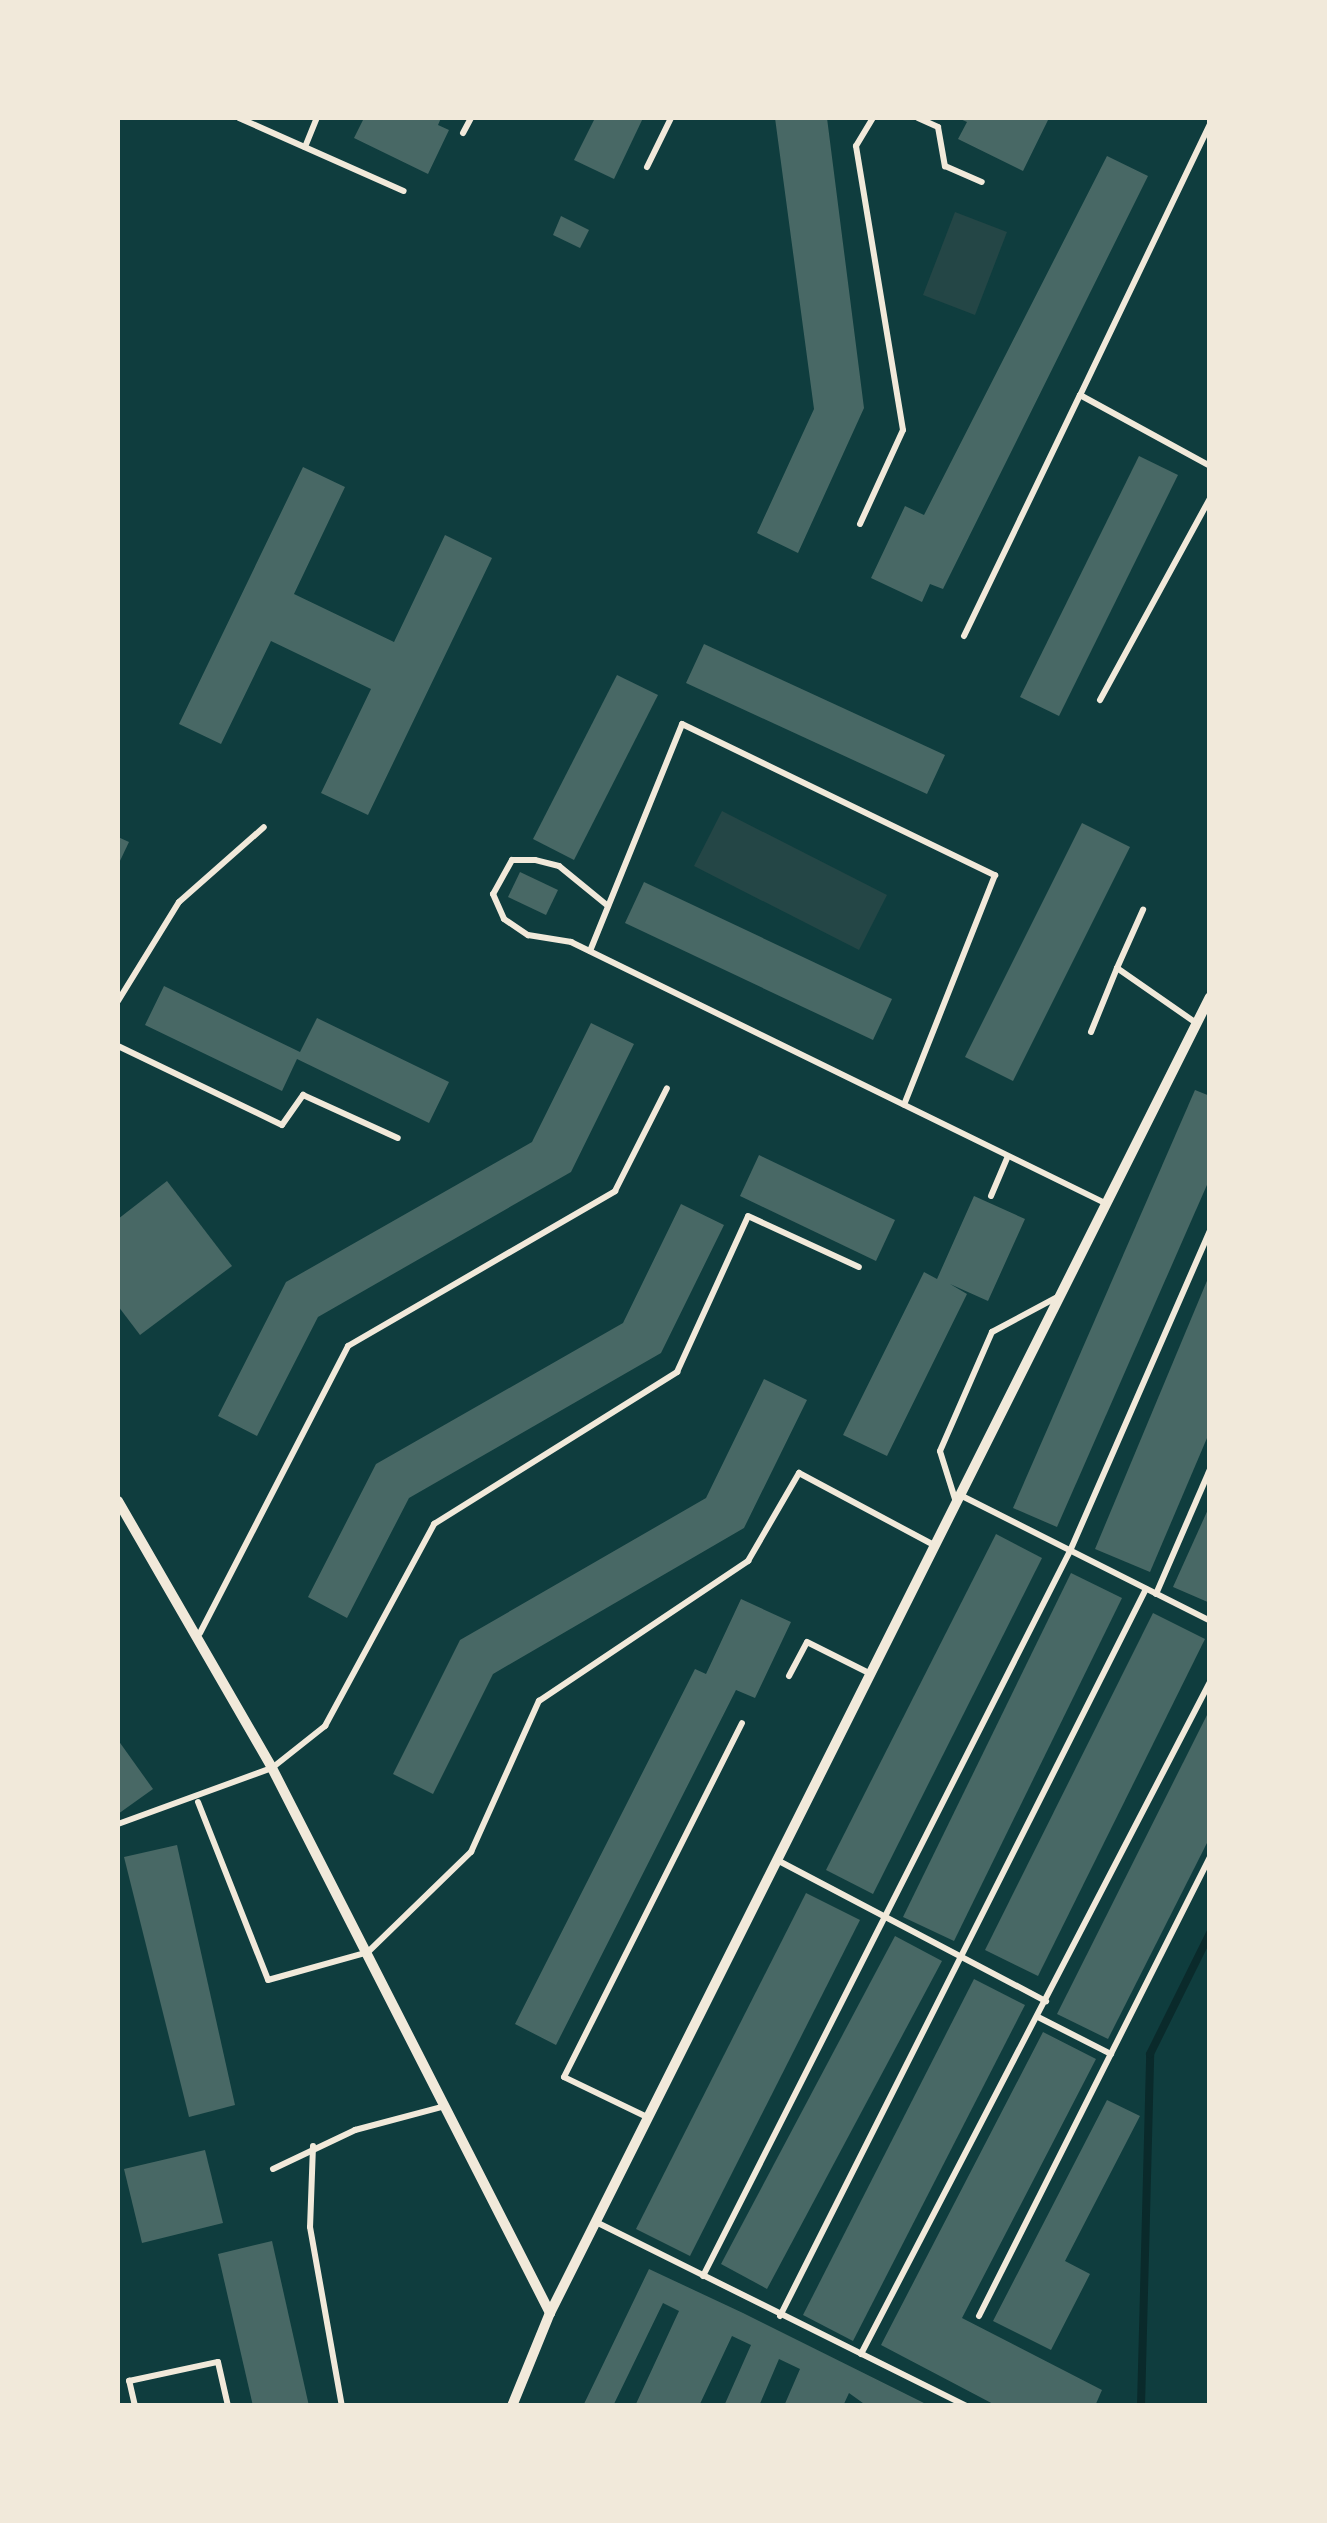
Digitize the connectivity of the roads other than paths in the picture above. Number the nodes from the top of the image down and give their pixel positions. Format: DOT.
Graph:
graph roads {
  1 [pos="239,118"];
  2 [pos="318,118"];
  3 [pos="471,118"];
  4 [pos="671,118"];
  5 [pos="873,118"];
  6 [pos="918,118"];
  7 [pos="1210,124"];
  8 [pos="463,133"];
  9 [pos="305,147"];
  10 [pos="648,167"];
  11 [pos="982,182"];
  12 [pos="404,192"];
  13 [pos="1080,395"];
  14 [pos="1210,466"];
  15 [pos="1210,498"];
  16 [pos="860,524"];
  17 [pos="964,636"];
  18 [pos="1100,700"];
  19 [pos="264,827"];
  20 [pos="608,906"];
  21 [pos="1143,910"];
  22 [pos="590,951"];
  23 [pos="1117,968"];
  24 [pos="1210,998"];
  25 [pos="118,1001"];
  26 [pos="1196,1023"];
  27 [pos="1091,1032"];
  28 [pos="118,1046"];
  29 [pos="668,1088"];
  30 [pos="904,1105"];
  31 [pos="398,1138"];
  32 [pos="1008,1156"];
  33 [pos="991,1196"];
  34 [pos="1104,1203"];
  35 [pos="1210,1230"];
  36 [pos="859,1267"];
  37 [pos="1059,1296"];
  38 [pos="1210,1469"];
  39 [pos="118,1501"];
  40 [pos="960,1501"];
  41 [pos="937,1546"];
  42 [pos="1070,1551"];
  43 [pos="1146,1589"];
  44 [pos="1156,1594"];
  45 [pos="1210,1622"];
  46 [pos="200,1633"];
  47 [pos="872,1675"];
  48 [pos="789,1676"];
  49 [pos="1210,1682"];
  50 [pos="742,1723"];
  51 [pos="272,1768"];
  52 [pos="198,1802"];
  53 [pos="118,1824"];
  54 [pos="777,1860"];
  55 [pos="1209,1860"];
  56 [pos="884,1917"];
  57 [pos="368,1952"];
  58 [pos="966,1959"];
  59 [pos="1046,2000"];
  60 [pos="1038,2017"];
  61 [pos="1110,2054"];
  62 [pos="446,2106"];
  63 [pos="648,2118"];
  64 [pos="314,2146"];
  65 [pos="273,2169"];
  66 [pos="596,2222"];
  67 [pos="703,2276"];
  68 [pos="550,2312"];
  69 [pos="780,2316"];
  70 [pos="979,2316"];
  71 [pos="861,2354"];
  72 [pos="135,2406"];
  73 [pos="228,2406"];
  74 [pos="342,2406"];
  75 [pos="512,2406"];
  76 [pos="966,2406"];
  1 -- 9 [label="lane"];
  2 -- 9 [label="lane"];
  3 -- 8 [label="lane"];
  4 -- 10 [label="lane"];
  5 -- 16 [label="lane"];
  6 -- 11 [label="lane"];
  7 -- 13 [label="lane"];
  9 -- 12 [label="lane"];
  13 -- 14 [label="lane"];
  13 -- 17 [label="lane"];
  15 -- 18 [label="lane"];
  19 -- 25 [label="lane"];
  20 -- 22 [label="lane"];
  20 -- 22 [label="lane"];
  20 -- 30 [label="lane"];
  21 -- 23 [label="lane"];
  22 -- 30 [label="lane"];
  23 -- 26 [label="lane"];
  23 -- 27 [label="lane"];
  24 -- 26 [label="street"];
  26 -- 34 [label="street"];
  28 -- 31 [label="lane"];
  29 -- 46 [label="lane"];
  30 -- 32 [label="lane"];
  32 -- 33 [label="lane"];
  32 -- 34 [label="lane"];
  34 -- 37 [label="street"];
  35 -- 42 [label="lane"];
  36 -- 51 [label="lane"];
  37 -- 40 [label="street"];
  37 -- 40 [label="lane"];
  38 -- 44 [label="lane"];
  39 -- 46 [label="street"];
  40 -- 41 [label="street"];
  40 -- 42 [label="lane"];
  41 -- 47 [label="street"];
  41 -- 57 [label="lane"];
  42 -- 43 [label="lane"];
  42 -- 56 [label="lane"];
  43 -- 44 [label="lane"];
  43 -- 58 [label="lane"];
  44 -- 45 [label="lane"];
  46 -- 51 [label="street"];
  47 -- 48 [label="lane"];
  47 -- 54 [label="street"];
  49 -- 59 [label="lane"];
  50 -- 63 [label="lane"];
  51 -- 52 [label="lane"];
  51 -- 57 [label="street"];
  52 -- 53 [label="lane"];
  52 -- 57 [label="lane"];
  54 -- 56 [label="lane"];
  54 -- 63 [label="street"];
  55 -- 61 [label="lane"];
  56 -- 58 [label="lane"];
  56 -- 67 [label="lane"];
  57 -- 62 [label="street"];
  58 -- 59 [label="lane"];
  58 -- 69 [label="lane"];
  59 -- 60 [label="lane"];
  60 -- 61 [label="lane"];
  60 -- 71 [label="lane"];
  61 -- 70 [label="lane"];
  62 -- 64 [label="lane"];
  62 -- 68 [label="street"];
  63 -- 66 [label="street"];
  64 -- 65 [label="lane"];
  64 -- 74 [label="lane"];
  66 -- 67 [label="lane"];
  66 -- 68 [label="street"];
  67 -- 69 [label="lane"];
  68 -- 75 [label="street"];
  69 -- 71 [label="lane"];
  71 -- 76 [label="lane"];
  72 -- 73 [label="lane"];
}
